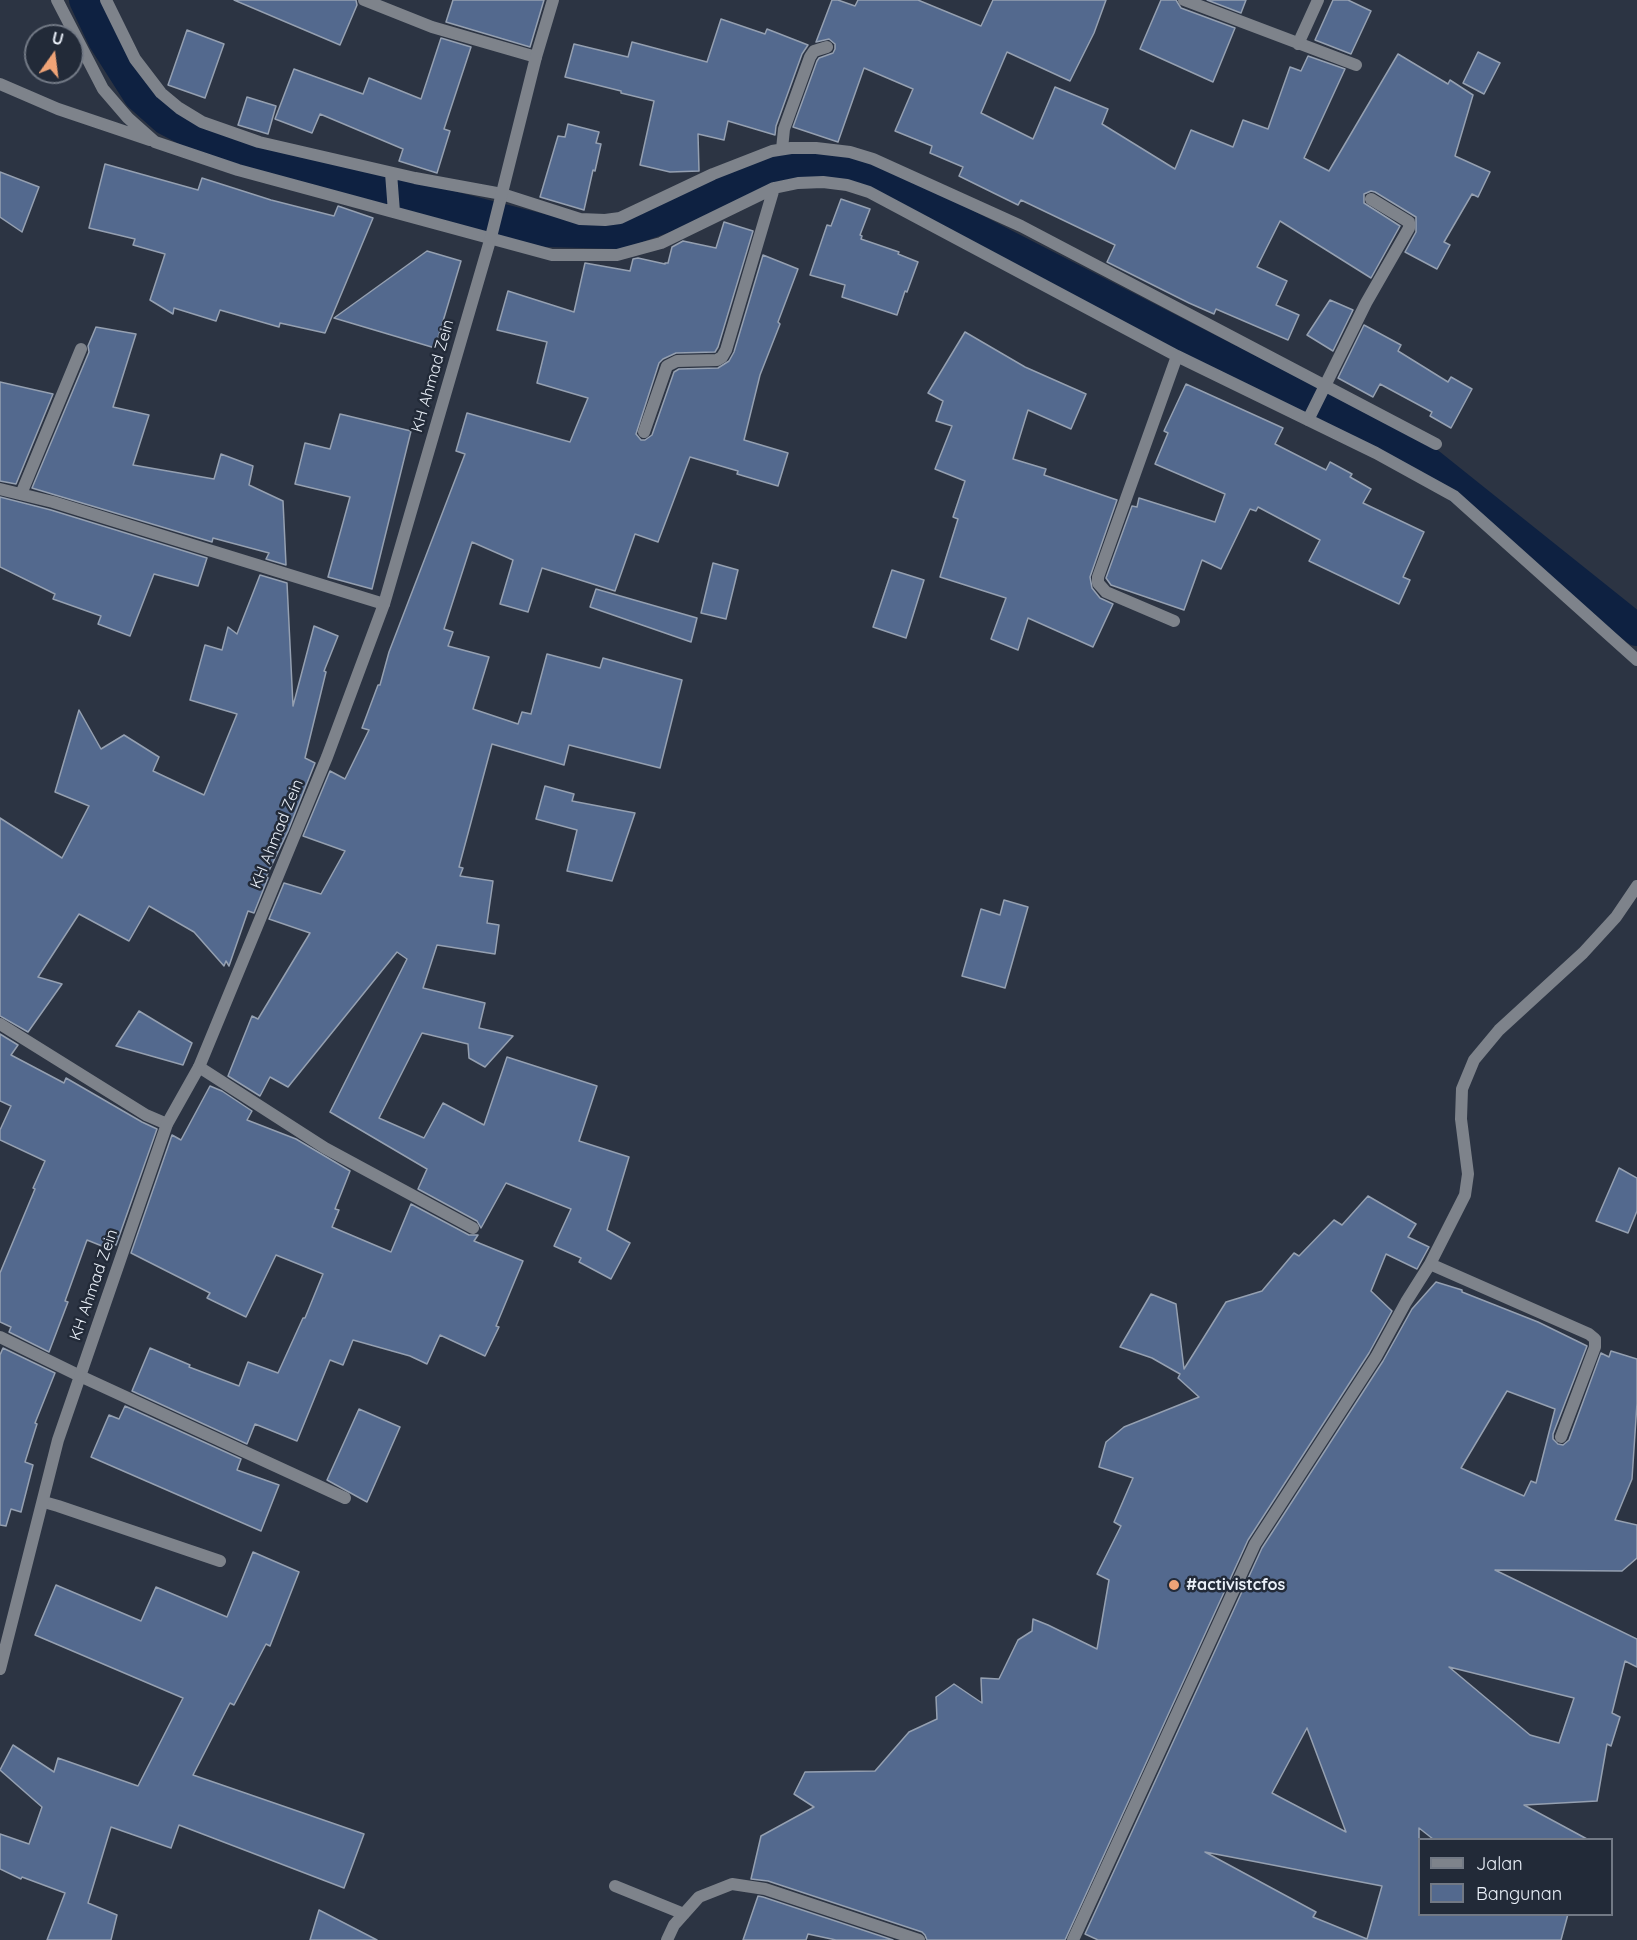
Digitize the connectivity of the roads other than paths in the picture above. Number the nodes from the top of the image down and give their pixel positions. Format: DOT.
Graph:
graph roads {
  1 [pos="57,0"];
  2 [pos="106,0"];
  3 [pos="364,0"];
  4 [pos="553,0"];
  5 [pos="1184,0"];
  6 [pos="1318,0"];
  7 [pos="1298,44"];
  8 [pos="827,47"];
  9 [pos="536,57"];
  10 [pos="1356,65"];
  11 [pos="0,84"];
  12 [pos="155,142"];
  13 [pos="782,149"];
  14 [pos="392,178"];
  15 [pos="774,188"];
  16 [pos="501,198"];
  17 [pos="1371,199"];
  18 [pos="393,207"];
  19 [pos="491,237"];
  20 [pos="81,349"];
  21 [pos="1176,356"];
  22 [pos="1325,388"];
  23 [pos="1309,418"];
  24 [pos="644,432"];
  25 [pos="1436,444"];
  26 [pos="0,489"];
  27 [pos="21,494"];
  28 [pos="384,604"];
  29 [pos="1174,621"];
  30 [pos="1637,660"];
  31 [pos="1637,886"];
  32 [pos="0,1024"];
  33 [pos="200,1067"];
  34 [pos="167,1124"];
  35 [pos="473,1228"];
  36 [pos="1430,1264"];
  37 [pos="0,1337"];
  38 [pos="80,1376"];
  39 [pos="1561,1437"];
  40 [pos="345,1498"];
  41 [pos="44,1502"];
  42 [pos="220,1561"];
  43 [pos="0,1669"];
  44 [pos="615,1886"];
  45 [pos="684,1914"];
  46 [pos="667,1940"];
  47 [pos="919,1940"];
  48 [pos="1073,1940"];
  1 -- 12 [label="street"];
  2 -- 14 [label="street"];
  3 -- 9 [label="street"];
  4 -- 9 [label="street, KH Ahmad Zein"];
  5 -- 7 [label="street"];
  6 -- 7 [label="street"];
  7 -- 10 [label="street"];
  8 -- 13 [label="street"];
  9 -- 16 [label="street, KH Ahmad Zein"];
  11 -- 12 [label="street"];
  12 -- 18 [label="street"];
  13 -- 16 [label="street"];
  13 -- 22 [label="street"];
  14 -- 16 [label="street"];
  14 -- 18 [label="street"];
  15 -- 19 [label="street"];
  15 -- 21 [label="street"];
  15 -- 24 [label="street"];
  16 -- 19 [label="street, KH Ahmad Zein"];
  17 -- 22 [label="street"];
  18 -- 19 [label="street"];
  19 -- 28 [label="street, KH Ahmad Zein"];
  20 -- 27 [label="street"];
  21 -- 23 [label="street"];
  21 -- 29 [label="street"];
  22 -- 23 [label="street"];
  22 -- 25 [label="street"];
  23 -- 30 [label="street"];
  26 -- 27 [label="street"];
  27 -- 28 [label="street"];
  28 -- 33 [label="street, KH Ahmad Zein"];
  31 -- 36 [label="street"];
  32 -- 34 [label="street"];
  33 -- 34 [label="street, KH Ahmad Zein"];
  33 -- 35 [label="street"];
  34 -- 38 [label="street, KH Ahmad Zein"];
  36 -- 39 [label="street"];
  36 -- 48 [label="street"];
  37 -- 38 [label="street"];
  38 -- 40 [label="street"];
  38 -- 41 [label="street, KH Ahmad Zein"];
  41 -- 42 [label="street"];
  41 -- 43 [label="street, KH Ahmad Zein"];
  44 -- 45 [label="street"];
  45 -- 46 [label="street"];
  45 -- 47 [label="street"];
}
